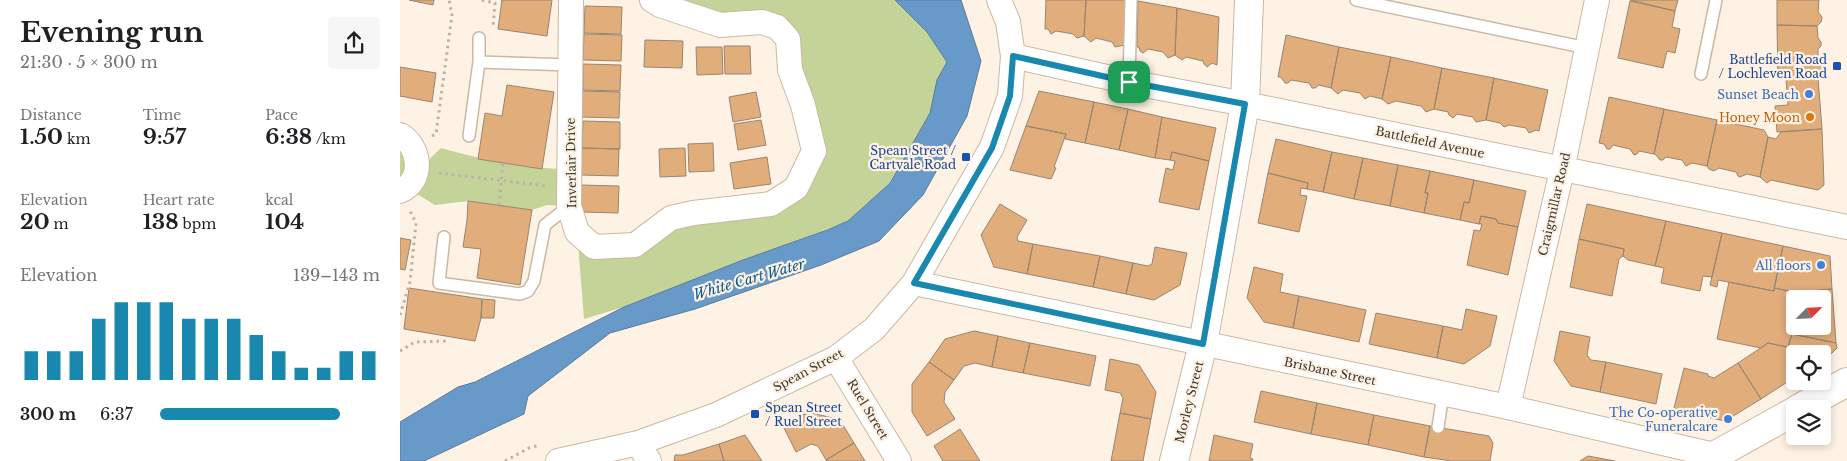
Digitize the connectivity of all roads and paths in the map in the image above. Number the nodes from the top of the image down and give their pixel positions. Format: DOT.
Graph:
graph roads {
  1 [pos="449,0"];
  2 [pos="482,0"];
  3 [pos="571,0"];
  4 [pos="652,0"];
  5 [pos="999,0"];
  6 [pos="1131,0"];
  7 [pos="1250,0"];
  8 [pos="1356,0"];
  9 [pos="1597,0"];
  10 [pos="1716,0"];
  11 [pos="493,28"];
  12 [pos="480,38"];
  13 [pos="1587,48"];
  14 [pos="1013,56"];
  15 [pos="479,62"];
  16 [pos="571,65"];
  17 [pos="1701,74"];
  18 [pos="1129,82"];
  19 [pos="1245,104"];
  20 [pos="469,136"];
  21 [pos="406,140"];
  22 [pos="503,163"];
  23 [pos="1562,170"];
  24 [pos="452,175"];
  25 [pos="500,181"];
  26 [pos="400,191"];
  27 [pos="570,198"];
  28 [pos="499,205"];
  29 [pos="1847,228"];
  30 [pos="444,237"];
  31 [pos="914,283"];
  32 [pos="400,315"];
  33 [pos="447,341"];
  34 [pos="1203,344"];
  35 [pos="400,351"];
  36 [pos="836,358"];
  37 [pos="1847,382"];
  38 [pos="1443,394"];
  39 [pos="1814,400"];
  40 [pos="1508,407"];
  41 [pos="1786,416"];
  42 [pos="1438,427"];
  43 [pos="553,452"];
  44 [pos="644,452"];
  45 [pos="1709,458"];
  46 [pos="505,461"];
  47 [pos="899,461"];
  48 [pos="1174,461"];
  49 [pos="1747,461"];
  1 -- 21 [label="path"];
  2 -- 11 [label="path"];
  3 -- 16 [label="street, Inverlair Drive"];
  4 -- 27 [label="street, Inverlair Drive"];
  5 -- 14 [label="street, Spean Street"];
  6 -- 18 [label="lane"];
  7 -- 19 [label="street, Morley Street"];
  8 -- 13 [label="lane"];
  9 -- 13 [label="street, Craigmillar Road"];
  10 -- 17 [label="lane"];
  12 -- 15 [label="lane"];
  13 -- 23 [label="street, Craigmillar Road"];
  14 -- 18 [label="street, Battlefield Avenue"];
  14 -- 31 [label="street, Spean Street"];
  15 -- 16 [label="lane"];
  15 -- 20 [label="lane"];
  16 -- 27 [label="street, Inverlair Drive"];
  18 -- 19 [label="street, Battlefield Avenue"];
  19 -- 23 [label="street, Battlefield Avenue"];
  19 -- 34 [label="street, Morley Street"];
  21 -- 26 [label="street"];
  22 -- 25 [label="path"];
  23 -- 29 [label="street, Battlefield Avenue"];
  23 -- 40 [label="street, Craigmillar Road"];
  24 -- 25 [label="path"];
  25 -- 27 [label="path"];
  25 -- 28 [label="path"];
  26 -- 32 [label="path"];
  27 -- 30 [label="lane"];
  31 -- 34 [label="street, Brisbane Street"];
  31 -- 36 [label="street, Spean Street"];
  33 -- 35 [label="path"];
  34 -- 38 [label="street, Brisbane Street"];
  34 -- 48 [label="street, Morley Street"];
  36 -- 44 [label="street, Spean Street"];
  36 -- 47 [label="street, Ruel Street"];
  37 -- 39 [label="street"];
  38 -- 40 [label="street, Brisbane Street"];
  38 -- 42 [label="lane"];
  40 -- 45 [label="street, Brisbane Street"];
  41 -- 45 [label="street"];
  43 -- 44 [label="street, Spean Street"];
  43 -- 46 [label="path"];
  45 -- 49 [label="street, Brisbane Street"];
}
